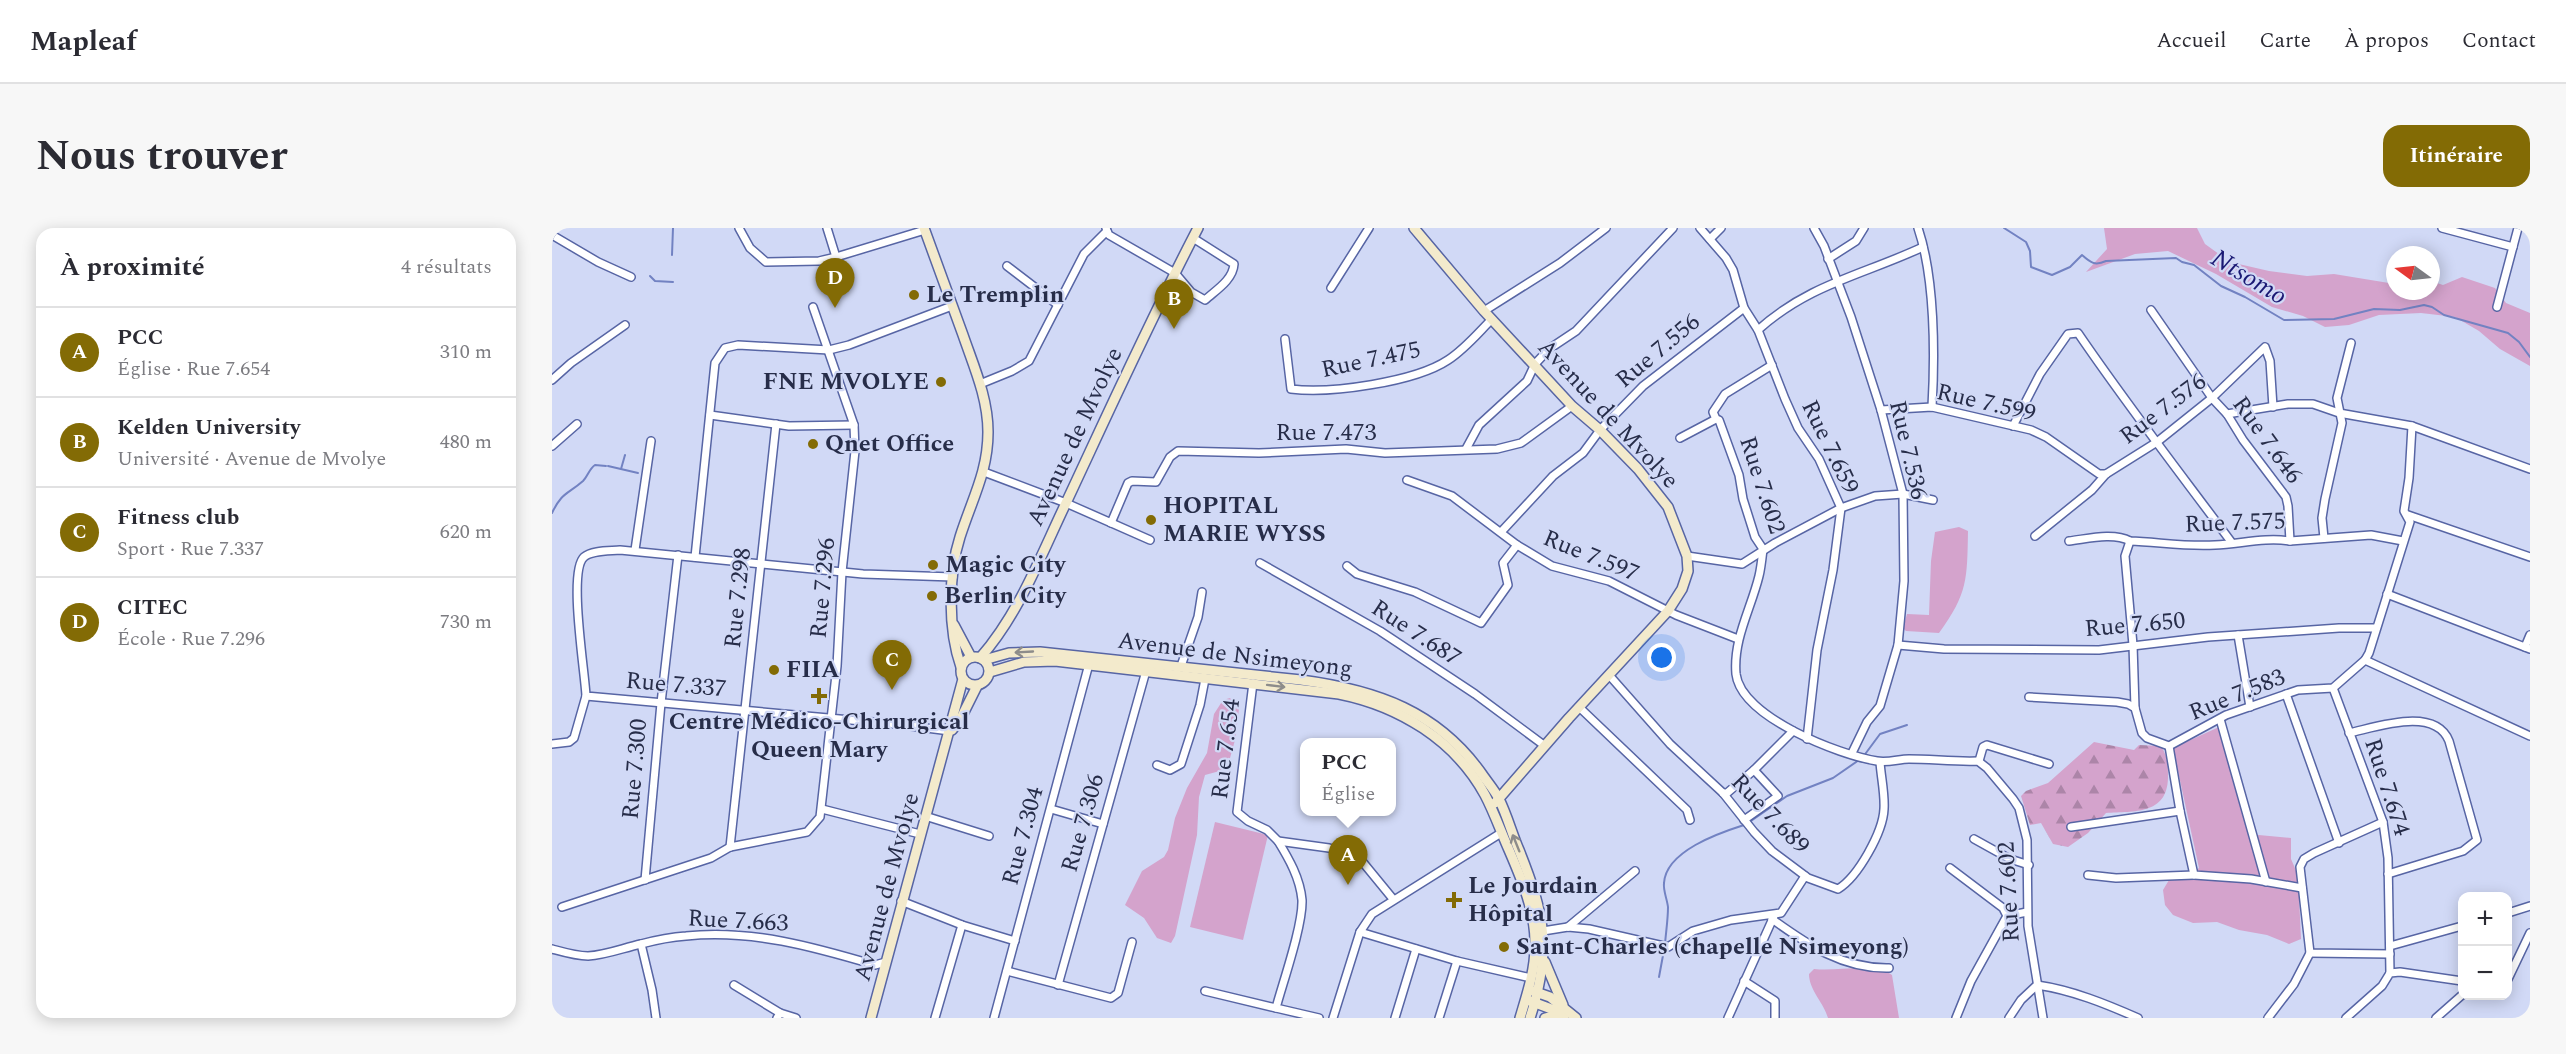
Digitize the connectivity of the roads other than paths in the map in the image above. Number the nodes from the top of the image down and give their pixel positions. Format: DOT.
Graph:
graph roads {
  1 [pos="739,228"];
  2 [pos="827,228"];
  3 [pos="1198,228"];
  4 [pos="1369,228"];
  5 [pos="1414,228"];
  6 [pos="1606,228"];
  7 [pos="1673,228"];
  8 [pos="1700,228"];
  9 [pos="1721,228"];
  10 [pos="1814,228"];
  11 [pos="1864,228"];
  12 [pos="1918,228"];
  13 [pos="2442,228"];
  14 [pos="2518,228"];
  15 [pos="925,229"];
  16 [pos="1106,230"];
  17 [pos="552,235"];
  18 [pos="1193,238"];
  19 [pos="1710,239"];
  20 [pos="1923,247"];
  21 [pos="2512,247"];
  22 [pos="836,258"];
  23 [pos="1828,259"];
  24 [pos="1007,266"];
  25 [pos="1175,273"];
  26 [pos="631,277"];
  27 [pos="1836,281"];
  28 [pos="1331,288"];
  29 [pos="952,306"];
  30 [pos="1058,306"];
  31 [pos="813,307"];
  32 [pos="2497,307"];
  33 [pos="1744,308"];
  34 [pos="2151,310"];
  35 [pos="1484,311"];
  36 [pos="1492,319"];
  37 [pos="625,325"];
  38 [pos="1758,330"];
  39 [pos="1285,339"];
  40 [pos="2351,343"];
  41 [pos="829,350"];
  42 [pos="1535,364"];
  43 [pos="1772,365"];
  44 [pos="552,380"];
  45 [pos="980,384"];
  46 [pos="2212,398"];
  47 [pos="1572,406"];
  48 [pos="2273,407"];
  49 [pos="1932,408"];
  50 [pos="1881,410"];
  51 [pos="2339,413"];
  52 [pos="2227,414"];
  53 [pos="710,415"];
  54 [pos="1716,418"];
  55 [pos="577,424"];
  56 [pos="776,424"];
  57 [pos="854,425"];
  58 [pos="2013,426"];
  59 [pos="2412,426"];
  60 [pos="1600,430"];
  61 [pos="1680,438"];
  62 [pos="651,441"];
  63 [pos="2157,442"];
  64 [pos="552,446"];
  65 [pos="1467,449"];
  66 [pos="2530,469"];
  67 [pos="984,472"];
  68 [pos="2106,474"];
  69 [pos="1407,480"];
  70 [pos="1903,494"];
  71 [pos="1933,500"];
  72 [pos="1066,503"];
  73 [pos="1841,508"];
  74 [pos="2408,515"];
  75 [pos="1111,523"];
  76 [pos="1502,531"];
  77 [pos="2035,536"];
  78 [pos="2324,538"];
  79 [pos="1150,540"];
  80 [pos="2069,541"];
  81 [pos="2130,541"];
  82 [pos="2290,541"];
  83 [pos="2403,541"];
  84 [pos="2232,543"];
  85 [pos="1517,545"];
  86 [pos="1763,549"];
  87 [pos="635,550"];
  88 [pos="678,555"];
  89 [pos="1687,556"];
  90 [pos="695,557"];
  91 [pos="2530,557"];
  92 [pos="762,563"];
  93 [pos="1260,564"];
  94 [pos="1347,566"];
  95 [pos="842,572"];
  96 [pos="953,577"];
  97 [pos="1202,592"];
  98 [pos="2387,594"];
  99 [pos="1668,611"];
  100 [pos="954,623"];
  101 [pos="2376,628"];
  102 [pos="2238,635"];
  103 [pos="2530,635"];
  104 [pos="1738,639"];
  105 [pos="1898,645"];
  106 [pos="2133,645"];
  107 [pos="2528,648"];
  108 [pos="979,658"];
  109 [pos="2365,660"];
  110 [pos="1089,664"];
  111 [pos="1181,666"];
  112 [pos="961,667"];
  113 [pos="1146,671"];
  114 [pos="990,672"];
  115 [pos="1609,675"];
  116 [pos="963,679"];
  117 [pos="1205,679"];
  118 [pos="1253,683"];
  119 [pos="977,686"];
  120 [pos="2333,688"];
  121 [pos="2286,694"];
  122 [pos="586,696"];
  123 [pos="2029,697"];
  124 [pos="661,703"];
  125 [pos="1579,707"];
  126 [pos="2250,707"];
  127 [pos="2135,708"];
  128 [pos="746,711"];
  129 [pos="2220,718"];
  130 [pos="831,720"];
  131 [pos="951,731"];
  132 [pos="1793,731"];
  133 [pos="2349,733"];
  134 [pos="2530,736"];
  135 [pos="1807,739"];
  136 [pos="552,744"];
  137 [pos="1545,746"];
  138 [pos="2169,746"];
  139 [pos="1852,753"];
  140 [pos="1979,761"];
  141 [pos="1880,762"];
  142 [pos="2049,764"];
  143 [pos="1157,765"];
  144 [pos="1754,771"];
  145 [pos="1723,793"];
  146 [pos="1499,799"];
  147 [pos="1491,806"];
  148 [pos="822,809"];
  149 [pos="1051,809"];
  150 [pos="2180,811"];
  151 [pos="925,816"];
  152 [pos="1690,820"];
  153 [pos="1744,820"];
  154 [pos="2383,822"];
  155 [pos="1103,824"];
  156 [pos="2071,827"];
  157 [pos="1501,833"];
  158 [pos="920,834"];
  159 [pos="989,836"];
  160 [pos="1974,839"];
  161 [pos="1278,841"];
  162 [pos="2339,843"];
  163 [pos="730,847"];
  164 [pos="2029,865"];
  165 [pos="1950,868"];
  166 [pos="1635,872"];
  167 [pos="2388,874"];
  168 [pos="2088,875"];
  169 [pos="2194,875"];
  170 [pos="1805,876"];
  171 [pos="645,880"];
  172 [pos="2266,882"];
  173 [pos="2302,888"];
  174 [pos="1393,899"];
  175 [pos="901,901"];
  176 [pos="2530,906"];
  177 [pos="562,907"];
  178 [pos="2027,912"];
  179 [pos="2512,912"];
  180 [pos="2007,916"];
  181 [pos="1773,917"];
  182 [pos="962,925"];
  183 [pos="1568,927"];
  184 [pos="2458,928"];
  185 [pos="1543,931"];
  186 [pos="1360,932"];
  187 [pos="2530,933"];
  188 [pos="1015,941"];
  189 [pos="1132,942"];
  190 [pos="641,944"];
  191 [pos="552,949"];
  192 [pos="1416,949"];
  193 [pos="2390,950"];
  194 [pos="2310,953"];
  195 [pos="1544,960"];
  196 [pos="1457,961"];
  197 [pos="886,962"];
  198 [pos="1889,968"];
  199 [pos="1007,971"];
  200 [pos="2512,971"];
  201 [pos="2390,973"];
  202 [pos="1531,978"];
  203 [pos="2458,980"];
  204 [pos="1744,981"];
  205 [pos="734,985"];
  206 [pos="1058,985"];
  207 [pos="2037,985"];
  208 [pos="1205,991"];
  209 [pos="1533,991"];
  210 [pos="2458,999"];
  211 [pos="1530,1001"];
  212 [pos="1276,1008"];
  213 [pos="1563,1013"];
  214 [pos="779,1016"];
  215 [pos="656,1018"];
  216 [pos="796,1018"];
  217 [pos="871,1018"];
  218 [pos="935,1018"];
  219 [pos="994,1018"];
  220 [pos="1319,1018"];
  221 [pos="1333,1018"];
  222 [pos="1395,1018"];
  223 [pos="1439,1018"];
  224 [pos="1520,1018"];
  225 [pos="1530,1018"];
  226 [pos="1547,1018"];
  227 [pos="1576,1018"];
  228 [pos="1728,1018"];
  229 [pos="1775,1018"];
  230 [pos="1956,1018"];
  231 [pos="2008,1018"];
  232 [pos="2043,1018"];
  233 [pos="2138,1018"];
  234 [pos="2268,1018"];
  235 [pos="2346,1018"];
  236 [pos="2436,1018"];
  1 -- 22 [label="street"];
  2 -- 22 [label="street"];
  3 -- 18 [label="main road, Avenue de Mvolye"];
  4 -- 28 [label="street"];
  5 -- 35 [label="main road, Avenue de Mvolye"];
  6 -- 35 [label="street"];
  7 -- 42 [label="street"];
  8 -- 19 [label="street, Rue 7.659"];
  9 -- 19 [label="street"];
  10 -- 23 [label="street, Rue 7.536"];
  11 -- 23 [label="street"];
  12 -- 20 [label="street"];
  13 -- 21 [label="street"];
  14 -- 21 [label="street"];
  15 -- 22 [label="street"];
  15 -- 29 [label="main road"];
  16 -- 25 [label="street"];
  16 -- 30 [label="street"];
  17 -- 26 [label="street"];
  18 -- 25 [label="main road, Avenue de Mvolye"];
  18 -- 25 [label="street"];
  19 -- 33 [label="street, Rue 7.659"];
  20 -- 27 [label="street"];
  20 -- 49 [label="street"];
  21 -- 32 [label="street"];
  23 -- 27 [label="street, Rue 7.536"];
  24 -- 30 [label="street"];
  25 -- 72 [label="main road, Avenue de Mvolye"];
  27 -- 38 [label="street"];
  27 -- 50 [label="street, Rue 7.536"];
  29 -- 41 [label="street"];
  29 -- 45 [label="main road"];
  30 -- 45 [label="street"];
  31 -- 41 [label="street, Rue 7.296"];
  33 -- 38 [label="street, Rue 7.659"];
  33 -- 60 [label="street, Rue 7.556"];
  34 -- 46 [label="street, Rue 7.646"];
  35 -- 36 [label="main road, Avenue de Mvolye"];
  36 -- 39 [label="street, Rue 7.475"];
  36 -- 42 [label="main road, Avenue de Mvolye"];
  37 -- 44 [label="street"];
  38 -- 43 [label="street, Rue 7.659"];
  40 -- 51 [label="street"];
  41 -- 53 [label="street"];
  41 -- 57 [label="street, Rue 7.296"];
  42 -- 47 [label="main road, Avenue de Mvolye"];
  42 -- 65 [label="street"];
  43 -- 54 [label="street, Rue 7.602"];
  43 -- 73 [label="street, Rue 7.659"];
  45 -- 67 [label="main road"];
  46 -- 48 [label="street, Rue 7.576"];
  46 -- 52 [label="street, Rue 7.646"];
  46 -- 63 [label="street, Rue 7.576"];
  47 -- 60 [label="main road, Avenue de Mvolye"];
  47 -- 65 [label="street, Rue 7.473"];
  48 -- 51 [label="street"];
  48 -- 52 [label="street"];
  49 -- 50 [label="street, Rue 7.599"];
  49 -- 58 [label="street, Rue 7.599"];
  50 -- 70 [label="street, Rue 7.536"];
  51 -- 59 [label="street"];
  51 -- 78 [label="street"];
  52 -- 82 [label="street, Rue 7.646"];
  53 -- 56 [label="street"];
  53 -- 90 [label="street"];
  54 -- 61 [label="street"];
  54 -- 86 [label="street, Rue 7.602"];
  55 -- 64 [label="street"];
  56 -- 57 [label="street"];
  56 -- 92 [label="street, Rue 7.298"];
  57 -- 95 [label="street, Rue 7.296"];
  58 -- 63 [label="street"];
  58 -- 68 [label="street, Rue 7.599"];
  59 -- 66 [label="street"];
  59 -- 74 [label="street"];
  60 -- 76 [label="street, Rue 7.556"];
  60 -- 89 [label="main road, Avenue de Mvolye"];
  62 -- 87 [label="street"];
  63 -- 68 [label="street, Rue 7.576"];
  63 -- 84 [label="street"];
  65 -- 75 [label="street, Rue 7.473"];
  67 -- 72 [label="street"];
  67 -- 96 [label="main road"];
  68 -- 77 [label="street, Rue 7.576"];
  69 -- 76 [label="street, Rue 7.597"];
  70 -- 71 [label="street"];
  70 -- 73 [label="street"];
  70 -- 105 [label="street, Rue 7.536"];
  72 -- 75 [label="street"];
  72 -- 108 [label="main road, Avenue de Mvolye"];
  73 -- 86 [label="street"];
  73 -- 135 [label="street, Rue 7.659"];
  74 -- 83 [label="street"];
  74 -- 91 [label="street"];
  75 -- 79 [label="street"];
  76 -- 85 [label="street, Rue 7.597"];
  78 -- 82 [label="street, Rue 7.575"];
  78 -- 83 [label="street, Rue 7.575"];
  80 -- 81 [label="street, Rue 7.575"];
  81 -- 84 [label="street, Rue 7.575"];
  81 -- 106 [label="street, Rue 7.583"];
  82 -- 84 [label="street, Rue 7.575"];
  83 -- 98 [label="street"];
  85 -- 94 [label="street"];
  85 -- 99 [label="street, Rue 7.597"];
  86 -- 89 [label="street"];
  86 -- 104 [label="street, Rue 7.602"];
  87 -- 88 [label="street"];
  87 -- 122 [label="street"];
  88 -- 90 [label="street"];
  88 -- 124 [label="street, Rue 7.300"];
  89 -- 99 [label="main road, Avenue de Mvolye"];
  90 -- 92 [label="street"];
  92 -- 95 [label="street"];
  92 -- 128 [label="street, Rue 7.298"];
  93 -- 137 [label="street, Rue 7.687"];
  95 -- 96 [label="street"];
  95 -- 130 [label="street, Rue 7.296"];
  96 -- 100 [label="main road"];
  97 -- 111 [label="street"];
  98 -- 101 [label="street"];
  98 -- 107 [label="street"];
  99 -- 104 [label="street, Rue 7.597"];
  99 -- 115 [label="main road, Avenue de Mvolye"];
  100 -- 108 [label="main road"];
  100 -- 112 [label="main road"];
  101 -- 102 [label="street, Rue 7.650"];
  101 -- 109 [label="street"];
  102 -- 106 [label="street, Rue 7.650"];
  102 -- 126 [label="street"];
  103 -- 107 [label="street"];
  104 -- 132 [label="street, Rue 7.602"];
  105 -- 106 [label="street, Rue 7.650"];
  105 -- 139 [label="street, Rue 7.536"];
  106 -- 127 [label="street, Rue 7.583"];
  111 -- 108 [label="main road, Avenue de Nsimeyong, one-way"];
  108 -- 112 [label="main road"];
  108 -- 114 [label="main road"];
  109 -- 120 [label="street"];
  109 -- 134 [label="street"];
  110 -- 113 [label="main road, Avenue de Nsimeyong"];
  110 -- 114 [label="main road, Avenue de Nsimeyong"];
  110 -- 149 [label="street, Rue 7.304"];
  111 -- 146 [label="main road, Avenue de Nsimeyong"];
  112 -- 116 [label="main road"];
  113 -- 117 [label="main road, Avenue de Nsimeyong"];
  113 -- 155 [label="street, Rue 7.306"];
  114 -- 119 [label="main road"];
  115 -- 125 [label="main road, Avenue de Mvolye"];
  115 -- 145 [label="street, Rue 7.689"];
  116 -- 119 [label="main road"];
  116 -- 131 [label="main road, Avenue de Mvolye"];
  117 -- 118 [label="main road, Avenue de Nsimeyong"];
  117 -- 143 [label="street"];
  118 -- 147 [label="main road, Avenue de Nsimeyong, one-way"];
  118 -- 161 [label="street, Rue 7.654"];
  119 -- 131 [label="main road, Avenue de Mvolye"];
  120 -- 121 [label="street, Rue 7.583"];
  120 -- 133 [label="street, Rue 7.674"];
  121 -- 126 [label="street, Rue 7.583"];
  121 -- 162 [label="street"];
  122 -- 124 [label="street, Rue 7.337"];
  122 -- 136 [label="street"];
  123 -- 127 [label="street"];
  124 -- 128 [label="street, Rue 7.337"];
  124 -- 171 [label="street, Rue 7.300"];
  125 -- 137 [label="main road, Avenue de Mvolye"];
  125 -- 152 [label="street"];
  126 -- 129 [label="street, Rue 7.583"];
  127 -- 138 [label="street, Rue 7.583"];
  128 -- 130 [label="street, Rue 7.337"];
  128 -- 163 [label="street, Rue 7.298"];
  129 -- 138 [label="street, Rue 7.583"];
  129 -- 172 [label="street"];
  130 -- 131 [label="street, Rue 7.337"];
  130 -- 148 [label="street, Rue 7.296"];
  131 -- 151 [label="main road, Avenue de Mvolye"];
  132 -- 135 [label="street, Rue 7.602"];
  132 -- 144 [label="street"];
  133 -- 154 [label="street, Rue 7.674"];
  133 -- 167 [label="street"];
  135 -- 139 [label="street, Rue 7.602"];
  137 -- 146 [label="main road, Avenue de Mvolye"];
  138 -- 150 [label="street"];
  139 -- 141 [label="street, Rue 7.602"];
  140 -- 141 [label="street, Rue 7.602"];
  140 -- 142 [label="street"];
  140 -- 164 [label="street, Rue 7.602"];
  141 -- 170 [label="street, Rue 7.689"];
  144 -- 145 [label="street"];
  144 -- 153 [label="street"];
  145 -- 153 [label="street, Rue 7.689"];
  146 -- 147 [label="main road, Avenue de Mvolye"];
  185 -- 146 [label="main road, Avenue de Nsimeyong, one-way"];
  147 -- 157 [label="main road, Avenue de Nsimeyong"];
  148 -- 158 [label="street"];
  148 -- 163 [label="street, Rue 7.296"];
  149 -- 155 [label="street"];
  149 -- 188 [label="street, Rue 7.304"];
  150 -- 156 [label="street"];
  150 -- 169 [label="street"];
  151 -- 158 [label="main road, Avenue de Mvolye"];
  151 -- 159 [label="street"];
  153 -- 170 [label="street, Rue 7.689"];
  154 -- 162 [label="street"];
  154 -- 167 [label="street, Rue 7.674"];
  155 -- 206 [label="street, Rue 7.306"];
  157 -- 174 [label="street"];
  157 -- 202 [label="main road, Avenue de Nsimeyong"];
  158 -- 175 [label="main road, Avenue de Mvolye"];
  160 -- 164 [label="street"];
  161 -- 174 [label="street, Rue 7.654"];
  161 -- 212 [label="street"];
  162 -- 173 [label="street"];
  163 -- 171 [label="street, Rue 7.296"];
  164 -- 178 [label="street, Rue 7.602"];
  165 -- 180 [label="street"];
  166 -- 183 [label="street"];
  167 -- 193 [label="street, Rue 7.674"];
  168 -- 169 [label="street"];
  169 -- 172 [label="street"];
  170 -- 181 [label="street"];
  171 -- 177 [label="street, Rue 7.296"];
  172 -- 173 [label="street"];
  173 -- 194 [label="street"];
  174 -- 186 [label="street"];
  175 -- 182 [label="street"];
  175 -- 197 [label="main road, Avenue de Mvolye"];
  176 -- 179 [label="street"];
  178 -- 180 [label="street"];
  178 -- 207 [label="street, Rue 7.602"];
  180 -- 230 [label="street"];
  181 -- 183 [label="street"];
  181 -- 198 [label="street"];
  181 -- 204 [label="street"];
  182 -- 188 [label="street"];
  182 -- 218 [label="street"];
  183 -- 185 [label="street"];
  184 -- 193 [label="street"];
  185 -- 195 [label="main road, Avenue de Nsimeyong"];
  186 -- 192 [label="street"];
  186 -- 221 [label="street"];
  187 -- 200 [label="street"];
  188 -- 199 [label="street, Rue 7.304"];
  189 -- 206 [label="street"];
  190 -- 191 [label="street, Rue 7.663"];
  190 -- 197 [label="street, Rue 7.663"];
  190 -- 215 [label="street"];
  192 -- 196 [label="street"];
  192 -- 222 [label="street"];
  193 -- 194 [label="street"];
  193 -- 201 [label="street, Rue 7.674"];
  194 -- 234 [label="street"];
  195 -- 209 [label="main road, Avenue de Nsimeyong"];
  195 -- 213 [label="main road"];
  196 -- 202 [label="street"];
  196 -- 223 [label="street"];
  197 -- 217 [label="main road, Avenue de Mvolye"];
  199 -- 206 [label="street"];
  199 -- 219 [label="street, Rue 7.304"];
  201 -- 203 [label="street"];
  201 -- 235 [label="street"];
  202 -- 209 [label="main road, Avenue de Nsimeyong"];
  204 -- 228 [label="street"];
  204 -- 229 [label="street"];
  205 -- 214 [label="street"];
  207 -- 231 [label="street"];
  207 -- 232 [label="street, Rue 7.602"];
  207 -- 233 [label="street"];
  208 -- 212 [label="street"];
  209 -- 211 [label="main road, Avenue de Nsimeyong"];
  209 -- 213 [label="main road"];
  210 -- 236 [label="street"];
  211 -- 213 [label="main road"];
  211 -- 224 [label="main road, Avenue de Nsimeyong"];
  211 -- 225 [label="main road, Avenue de Nsimeyong"];
  212 -- 220 [label="street"];
  213 -- 226 [label="main road"];
  213 -- 227 [label="main road"];
  214 -- 216 [label="street"];
}
